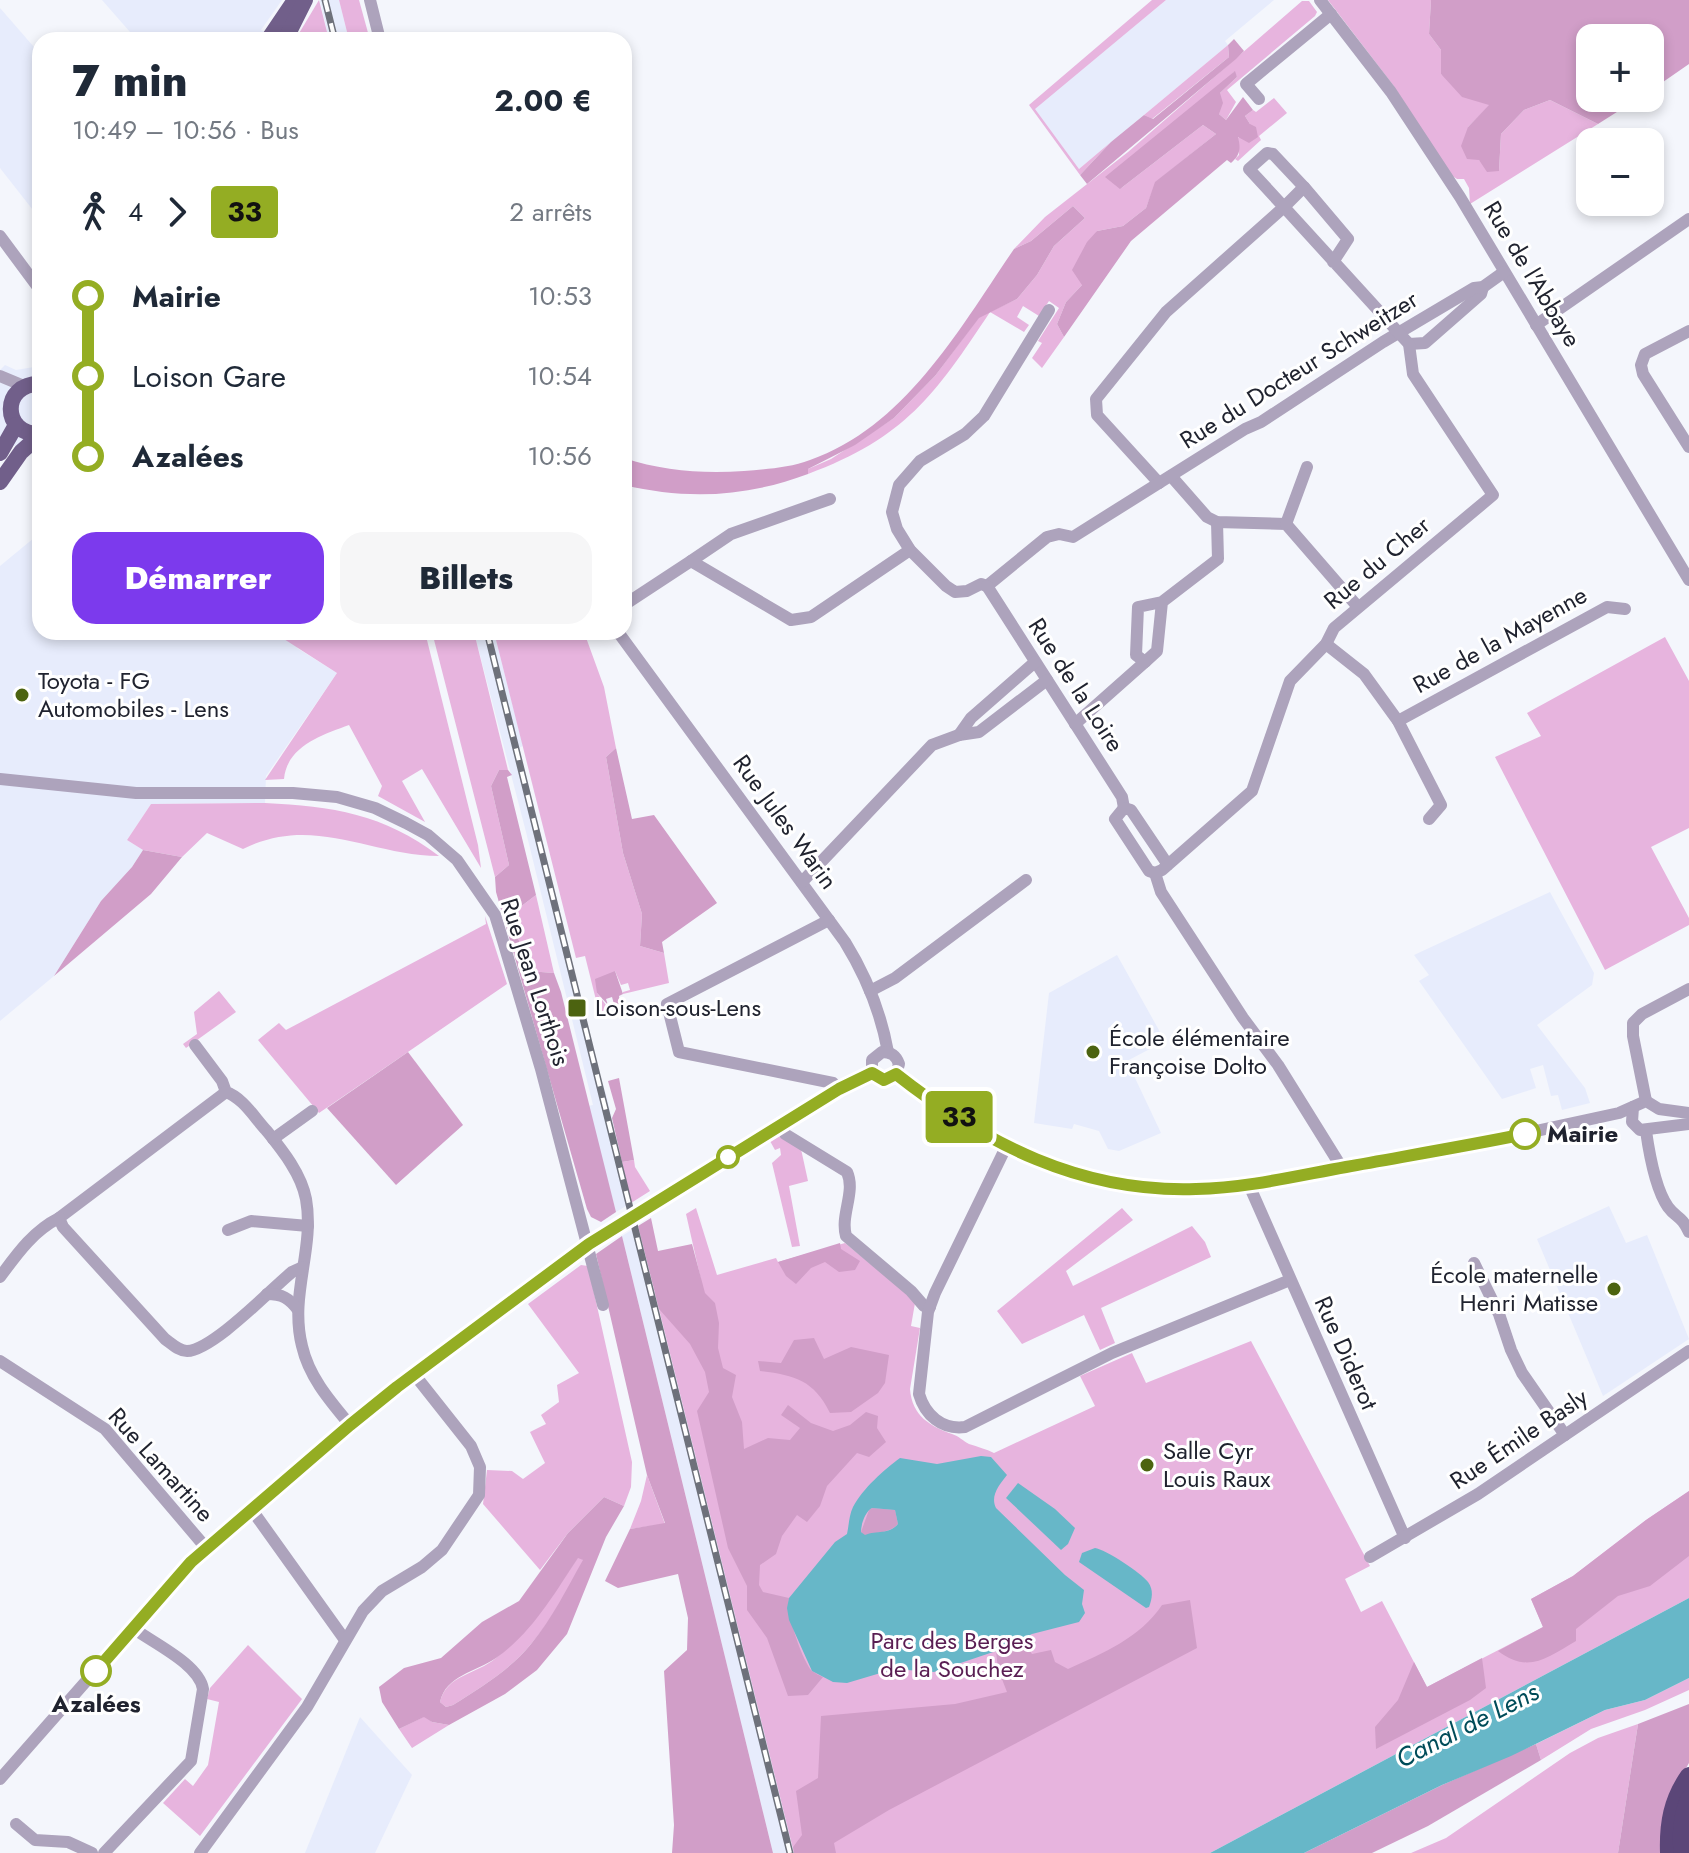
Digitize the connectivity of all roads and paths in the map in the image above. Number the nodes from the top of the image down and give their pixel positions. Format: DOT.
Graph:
graph roads {
  1 [pos="295,0"];
  2 [pos="305,0"];
  3 [pos="370,0"];
  4 [pos="1320,0"];
  5 [pos="1331,14"];
  6 [pos="273,32"];
  7 [pos="289,32"];
  8 [pos="378,32"];
  9 [pos="1259,99"];
  10 [pos="1304,187"];
  11 [pos="1284,207"];
  12 [pos="1689,219"];
  13 [pos="0,236"];
  14 [pos="1333,262"];
  15 [pos="1504,272"];
  16 [pos="32,279"];
  17 [pos="1483,287"];
  18 [pos="1049,310"];
  19 [pos="1536,325"];
  20 [pos="1689,331"];
  21 [pos="1398,333"];
  22 [pos="1409,344"];
  23 [pos="0,376"];
  24 [pos="32,383"];
  25 [pos="32,386"];
  26 [pos="5,401"];
  27 [pos="16,425"];
  28 [pos="32,433"];
  29 [pos="32,442"];
  30 [pos="1689,447"];
  31 [pos="0,453"];
  32 [pos="1307,467"];
  33 [pos="1171,476"];
  34 [pos="0,482"];
  35 [pos="1159,483"];
  36 [pos="830,499"];
  37 [pos="1217,522"];
  38 [pos="1286,524"];
  39 [pos="910,550"];
  40 [pos="691,561"];
  41 [pos="1689,580"];
  42 [pos="987,586"];
  43 [pos="632,600"];
  44 [pos="1162,602"];
  45 [pos="1358,607"];
  46 [pos="1625,609"];
  47 [pos="624,640"];
  48 [pos="1326,644"];
  49 [pos="1035,662"];
  50 [pos="1145,662"];
  51 [pos="1047,680"];
  52 [pos="1398,721"];
  53 [pos="1075,724"];
  54 [pos="959,735"];
  55 [pos="0,779"];
  56 [pos="1124,808"];
  57 [pos="1429,819"];
  58 [pos="1168,865"];
  59 [pos="1155,873"];
  60 [pos="1026,880"];
  61 [pos="802,882"];
  62 [pos="829,920"];
  63 [pos="1689,989"];
  64 [pos="870,991"];
  65 [pos="195,1045"];
  66 [pos="888,1052"];
  67 [pos="872,1073"];
  68 [pos="896,1074"];
  69 [pos="839,1089"];
  70 [pos="226,1092"];
  71 [pos="1646,1101"];
  72 [pos="1633,1107"];
  73 [pos="1659,1109"];
  74 [pos="312,1111"];
  75 [pos="1689,1113"];
  76 [pos="1632,1122"];
  77 [pos="1689,1124"];
  78 [pos="779,1125"];
  79 [pos="1555,1128"];
  80 [pos="1651,1129"];
  81 [pos="273,1139"];
  82 [pos="1006,1147"];
  83 [pos="1342,1168"];
  84 [pos="1249,1185"];
  85 [pos="59,1218"];
  86 [pos="308,1226"];
  87 [pos="228,1230"];
  88 [pos="1689,1232"];
  89 [pos="589,1244"];
  90 [pos="1474,1263"];
  91 [pos="303,1267"];
  92 [pos="0,1277"];
  93 [pos="1290,1280"];
  94 [pos="267,1294"];
  95 [pos="603,1305"];
  96 [pos="930,1307"];
  97 [pos="298,1310"];
  98 [pos="1689,1351"];
  99 [pos="0,1361"];
  100 [pos="414,1374"];
  101 [pos="350,1425"];
  102 [pos="1565,1435"];
  103 [pos="252,1510"];
  104 [pos="1405,1538"];
  105 [pos="207,1549"];
  106 [pos="1370,1557"];
  107 [pos="133,1628"];
  108 [pos="345,1640"];
  109 [pos="1689,1776"];
  110 [pos="0,1779"];
  111 [pos="1689,1799"];
  112 [pos="16,1824"];
  113 [pos="92,1853"];
  114 [pos="104,1853"];
  115 [pos="200,1853"];
  116 [pos="1669,1853"];
  117 [pos="1683,1853"];
  1 -- 6 [label="main road"];
  2 -- 7 [label="main road"];
  3 -- 8 [label="street"];
  4 -- 5 [label="street, Rue de l'Abbaye"];
  5 -- 9 [label="street"];
  5 -- 15 [label="street, Rue de l'Abbaye"];
  10 -- 11 [label="street"];
  10 -- 11 [label="street"];
  10 -- 14 [label="street"];
  11 -- 14 [label="street"];
  11 -- 35 [label="street"];
  12 -- 19 [label="street"];
  13 -- 16 [label="street"];
  14 -- 21 [label="street"];
  15 -- 17 [label="street, Rue du Docteur Schweitzer"];
  15 -- 19 [label="street, Rue de l'Abbaye"];
  17 -- 21 [label="street, Rue du Docteur Schweitzer"];
  17 -- 22 [label="street"];
  18 -- 39 [label="street"];
  19 -- 41 [label="street, Rue de l'Abbaye"];
  20 -- 30 [label="street"];
  21 -- 22 [label="street"];
  21 -- 33 [label="street, Rue du Docteur Schweitzer"];
  22 -- 45 [label="street, Rue du Cher"];
  23 -- 24 [label="street"];
  25 -- 26 [label="main road"];
  26 -- 27 [label="main road"];
  27 -- 28 [label="main road"];
  27 -- 31 [label="main road"];
  29 -- 34 [label="main road"];
  32 -- 38 [label="street"];
  33 -- 35 [label="street, Rue du Docteur Schweitzer"];
  33 -- 37 [label="street"];
  35 -- 42 [label="street, Rue du Docteur Schweitzer"];
  36 -- 40 [label="street"];
  37 -- 38 [label="street"];
  37 -- 44 [label="street"];
  38 -- 45 [label="street"];
  39 -- 40 [label="street"];
  39 -- 42 [label="street"];
  40 -- 43 [label="street"];
  42 -- 49 [label="street, Rue de la Loire"];
  44 -- 50 [label="street"];
  44 -- 50 [label="street"];
  45 -- 48 [label="street, Rue du Cher"];
  46 -- 52 [label="street, Rue de la Mayenne"];
  47 -- 61 [label="street, Rue Jules Warin"];
  48 -- 52 [label="street"];
  48 -- 58 [label="street, Rue du Cher"];
  49 -- 51 [label="street, Rue de la Loire"];
  49 -- 54 [label="street"];
  50 -- 53 [label="street"];
  51 -- 53 [label="street, Rue de la Loire"];
  51 -- 54 [label="street"];
  52 -- 57 [label="street"];
  53 -- 56 [label="street, Rue de la Loire"];
  54 -- 61 [label="street"];
  55 -- 89 [label="street, Rue Jean Lorthois"];
  56 -- 58 [label="street, Rue de la Loire"];
  56 -- 59 [label="street, Rue de la Loire"];
  58 -- 59 [label="street"];
  59 -- 83 [label="street"];
  60 -- 64 [label="street"];
  61 -- 62 [label="street, Rue Jules Warin"];
  62 -- 64 [label="street, Rue Jules Warin"];
  62 -- 69 [label="street"];
  63 -- 71 [label="street"];
  64 -- 66 [label="street, Rue Jules Warin"];
  65 -- 70 [label="street"];
  66 -- 67 [label="street"];
  66 -- 68 [label="street"];
  67 -- 68 [label="street"];
  67 -- 69 [label="street"];
  68 -- 82 [label="street"];
  69 -- 78 [label="street"];
  70 -- 81 [label="street"];
  70 -- 85 [label="street"];
  71 -- 72 [label="street"];
  71 -- 73 [label="street"];
  72 -- 76 [label="street"];
  72 -- 79 [label="street"];
  73 -- 75 [label="street"];
  73 -- 80 [label="street"];
  74 -- 81 [label="street"];
  76 -- 79 [label="street"];
  76 -- 80 [label="street"];
  77 -- 80 [label="street"];
  78 -- 89 [label="street"];
  78 -- 96 [label="street"];
  79 -- 83 [label="street"];
  80 -- 88 [label="street"];
  81 -- 86 [label="street"];
  82 -- 84 [label="street"];
  82 -- 96 [label="street"];
  83 -- 84 [label="street"];
  84 -- 93 [label="street, Rue Diderot"];
  85 -- 92 [label="street"];
  85 -- 94 [label="street"];
  86 -- 87 [label="street"];
  86 -- 91 [label="street"];
  89 -- 95 [label="street, Rue Jean Lorthois"];
  89 -- 100 [label="street"];
  90 -- 102 [label="street"];
  91 -- 94 [label="street"];
  91 -- 97 [label="street"];
  93 -- 96 [label="street"];
  93 -- 104 [label="street, Rue Diderot"];
  94 -- 97 [label="street"];
  97 -- 101 [label="street"];
  98 -- 102 [label="street, Rue Émile Basly"];
  99 -- 105 [label="street, Rue Lamartine"];
  100 -- 101 [label="street"];
  100 -- 108 [label="street"];
  101 -- 103 [label="street"];
  102 -- 104 [label="street, Rue Émile Basly"];
  103 -- 105 [label="street"];
  103 -- 108 [label="street"];
  104 -- 106 [label="street, Rue Émile Basly"];
  105 -- 107 [label="street"];
  107 -- 110 [label="street"];
  107 -- 114 [label="street"];
  108 -- 115 [label="street"];
  109 -- 116 [label="highway"];
  111 -- 117 [label="highway"];
  112 -- 113 [label="street"];
}
